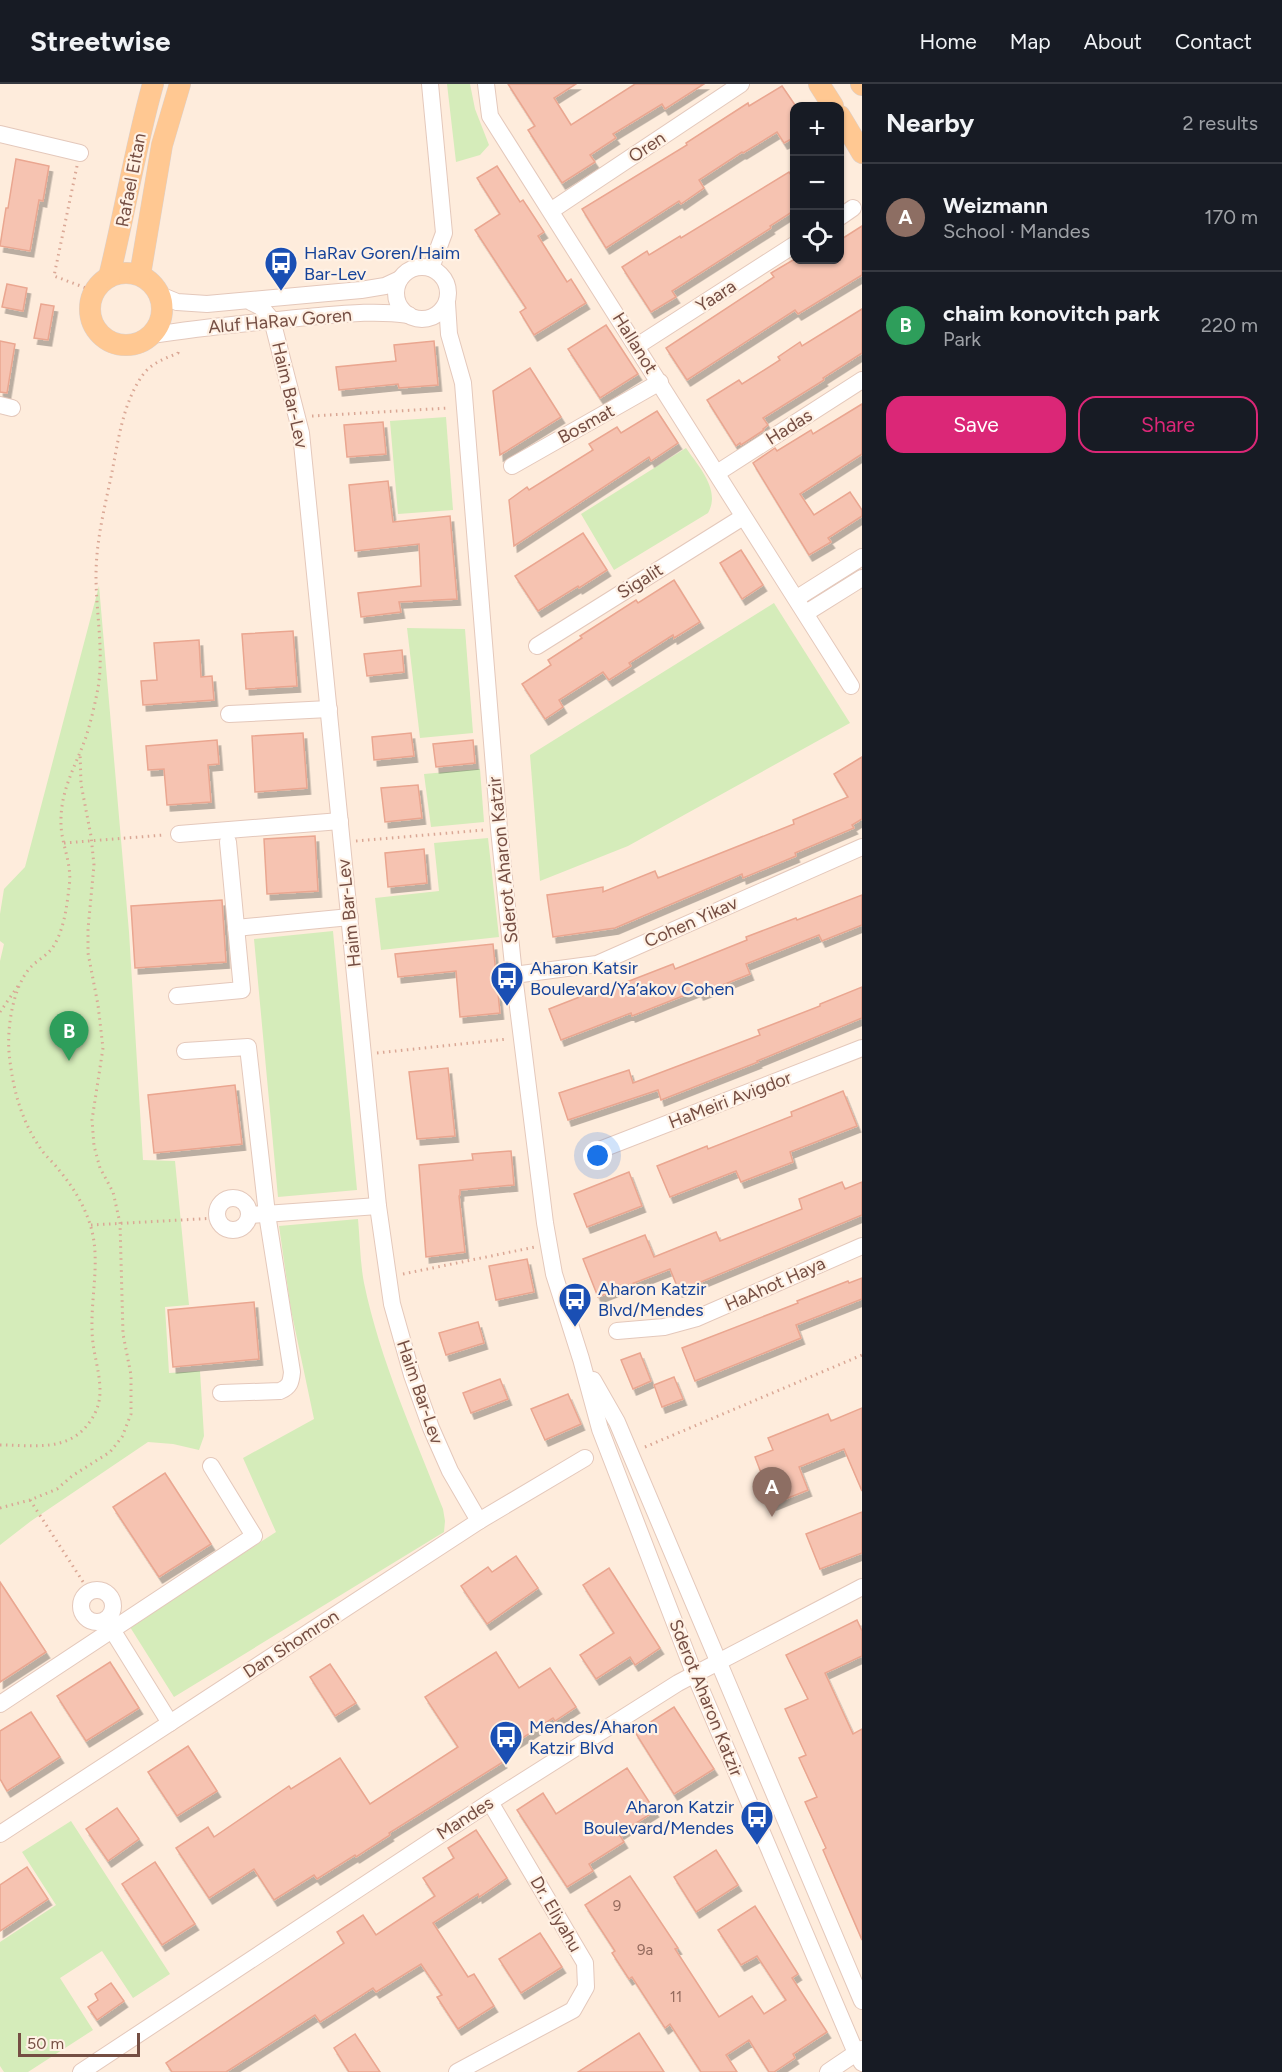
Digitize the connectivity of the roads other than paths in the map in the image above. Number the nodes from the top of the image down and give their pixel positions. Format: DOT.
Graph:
graph roads {
  1 [pos="153,84"];
  2 [pos="180,84"];
  3 [pos="430,84"];
  4 [pos="486,84"];
  5 [pos="741,84"];
  6 [pos="819,84"];
  7 [pos="830,102"];
  8 [pos="844,124"];
  9 [pos="0,134"];
  10 [pos="80,153"];
  11 [pos="862,153"];
  12 [pos="552,210"];
  13 [pos="790,248"];
  14 [pos="431,268"];
  15 [pos="140,275"];
  16 [pos="400,279"];
  17 [pos="102,284"];
  18 [pos="160,295"];
  19 [pos="251,302"];
  20 [pos="447,303"];
  21 [pos="413,317"];
  22 [pos="272,320"];
  23 [pos="152,334"];
  24 [pos="637,346"];
  25 [pos="455,356"];
  26 [pos="862,380"];
  27 [pos="660,382"];
  28 [pos="512,466"];
  29 [pos="717,473"];
  30 [pos="743,517"];
  31 [pos="862,557"];
  32 [pos="862,578"];
  33 [pos="801,605"];
  34 [pos="537,646"];
  35 [pos="851,686"];
  36 [pos="329,709"];
  37 [pos="229,714"];
  38 [pos="340,821"];
  39 [pos="179,834"];
  40 [pos="228,842"];
  41 [pos="862,847"];
  42 [pos="350,917"];
  43 [pos="236,928"];
  44 [pos="514,975"];
  45 [pos="177,996"];
  46 [pos="862,1048"];
  47 [pos="185,1051"];
  48 [pos="597,1151"];
  49 [pos="378,1206"];
  50 [pos="267,1214"];
  51 [pos="249,1215"];
  52 [pos="862,1246"];
  53 [pos="617,1331"];
  54 [pos="581,1359"];
  55 [pos="221,1393"];
  56 [pos="585,1458"];
  57 [pos="211,1466"];
  58 [pos="479,1521"];
  59 [pos="862,1587"];
  60 [pos="109,1625"];
  61 [pos="717,1661"];
  62 [pos="694,1673"];
  63 [pos="0,1704"];
  64 [pos="170,1723"];
  65 [pos="490,1802"];
  66 [pos="0,1834"];
  67 [pos="862,2001"];
  68 [pos="860,2055"];
  69 [pos="81,2072"];
  70 [pos="458,2072"];
  71 [pos="828,2072"];
  1 -- 17 [label="main road, Rafael Eitan"];
  2 -- 15 [label="main road, Rafael Eitan"];
  3 -- 14 [label="street"];
  4 -- 12 [label="street, HaIlanot"];
  5 -- 12 [label="street, Oren"];
  6 -- 7 [label="main road"];
  8 -- 11 [label="main road"];
  9 -- 10 [label="street"];
  12 -- 24 [label="street, HaIlanot"];
  13 -- 24 [label="street, Yaara"];
  14 -- 16 [label="street"];
  14 -- 20 [label="street"];
  15 -- 17 [label="main road"];
  15 -- 18 [label="main road"];
  16 -- 19 [label="street, Aluf HaRav Goren"];
  16 -- 21 [label="street"];
  17 -- 23 [label="main road"];
  18 -- 19 [label="street, Aluf HaRav Goren"];
  18 -- 23 [label="main road"];
  19 -- 22 [label="street, Haim Bar-Lev"];
  20 -- 21 [label="street"];
  20 -- 25 [label="street, Sderot Aharon Katzir"];
  21 -- 22 [label="street, Aluf HaRav Goren"];
  21 -- 25 [label="street, Sderot Aharon Katzir"];
  22 -- 23 [label="street, Aluf HaRav Goren"];
  22 -- 36 [label="street, Haim Bar-Lev"];
  24 -- 27 [label="street, HaIlanot"];
  25 -- 44 [label="street, Sderot Aharon Katzir"];
  26 -- 29 [label="street, Hadas"];
  27 -- 28 [label="street, Bosmat"];
  27 -- 29 [label="street, HaIlanot"];
  29 -- 30 [label="street, HaIlanot"];
  30 -- 33 [label="street, HaIlanot"];
  30 -- 34 [label="street, Sigalit"];
  31 -- 33 [label="street"];
  32 -- 33 [label="street"];
  33 -- 35 [label="street, HaIlanot"];
  36 -- 37 [label="street"];
  36 -- 38 [label="street, Haim Bar-Lev"];
  38 -- 39 [label="street"];
  38 -- 42 [label="street, Haim Bar-Lev"];
  40 -- 43 [label="street"];
  41 -- 44 [label="street, Cohen Yikav"];
  42 -- 43 [label="street"];
  42 -- 49 [label="street, Haim Bar-Lev"];
  43 -- 45 [label="street"];
  44 -- 54 [label="street, Sderot Aharon Katzir"];
  46 -- 48 [label="street, HaMeiri Avigdor"];
  47 -- 50 [label="street"];
  49 -- 50 [label="street"];
  49 -- 58 [label="street, Haim Bar-Lev"];
  50 -- 51 [label="street"];
  50 -- 55 [label="street"];
  51 -- 51 [label="street"];
  52 -- 53 [label="street, HaAhot Haya"];
  54 -- 61 [label="street, Sderot Aharon Katzir"];
  54 -- 62 [label="street, Sderot Aharon Katzir"];
  56 -- 58 [label="street, Dan Shomron"];
  57 -- 60 [label="street"];
  58 -- 64 [label="street, Dan Shomron"];
  59 -- 61 [label="street, Mandes"];
  60 -- 60 [label="street"];
  60 -- 63 [label="street"];
  60 -- 64 [label="street"];
  61 -- 62 [label="street, Mandes"];
  61 -- 67 [label="street, Sderot Aharon Katzir"];
  62 -- 65 [label="street, Mandes"];
  62 -- 68 [label="street, Sderot Aharon Katzir"];
  64 -- 66 [label="street, Dan Shomron"];
  65 -- 69 [label="street, Mandes"];
  65 -- 70 [label="street, Dr. Eliyahu"];
  68 -- 71 [label="street"];
}
